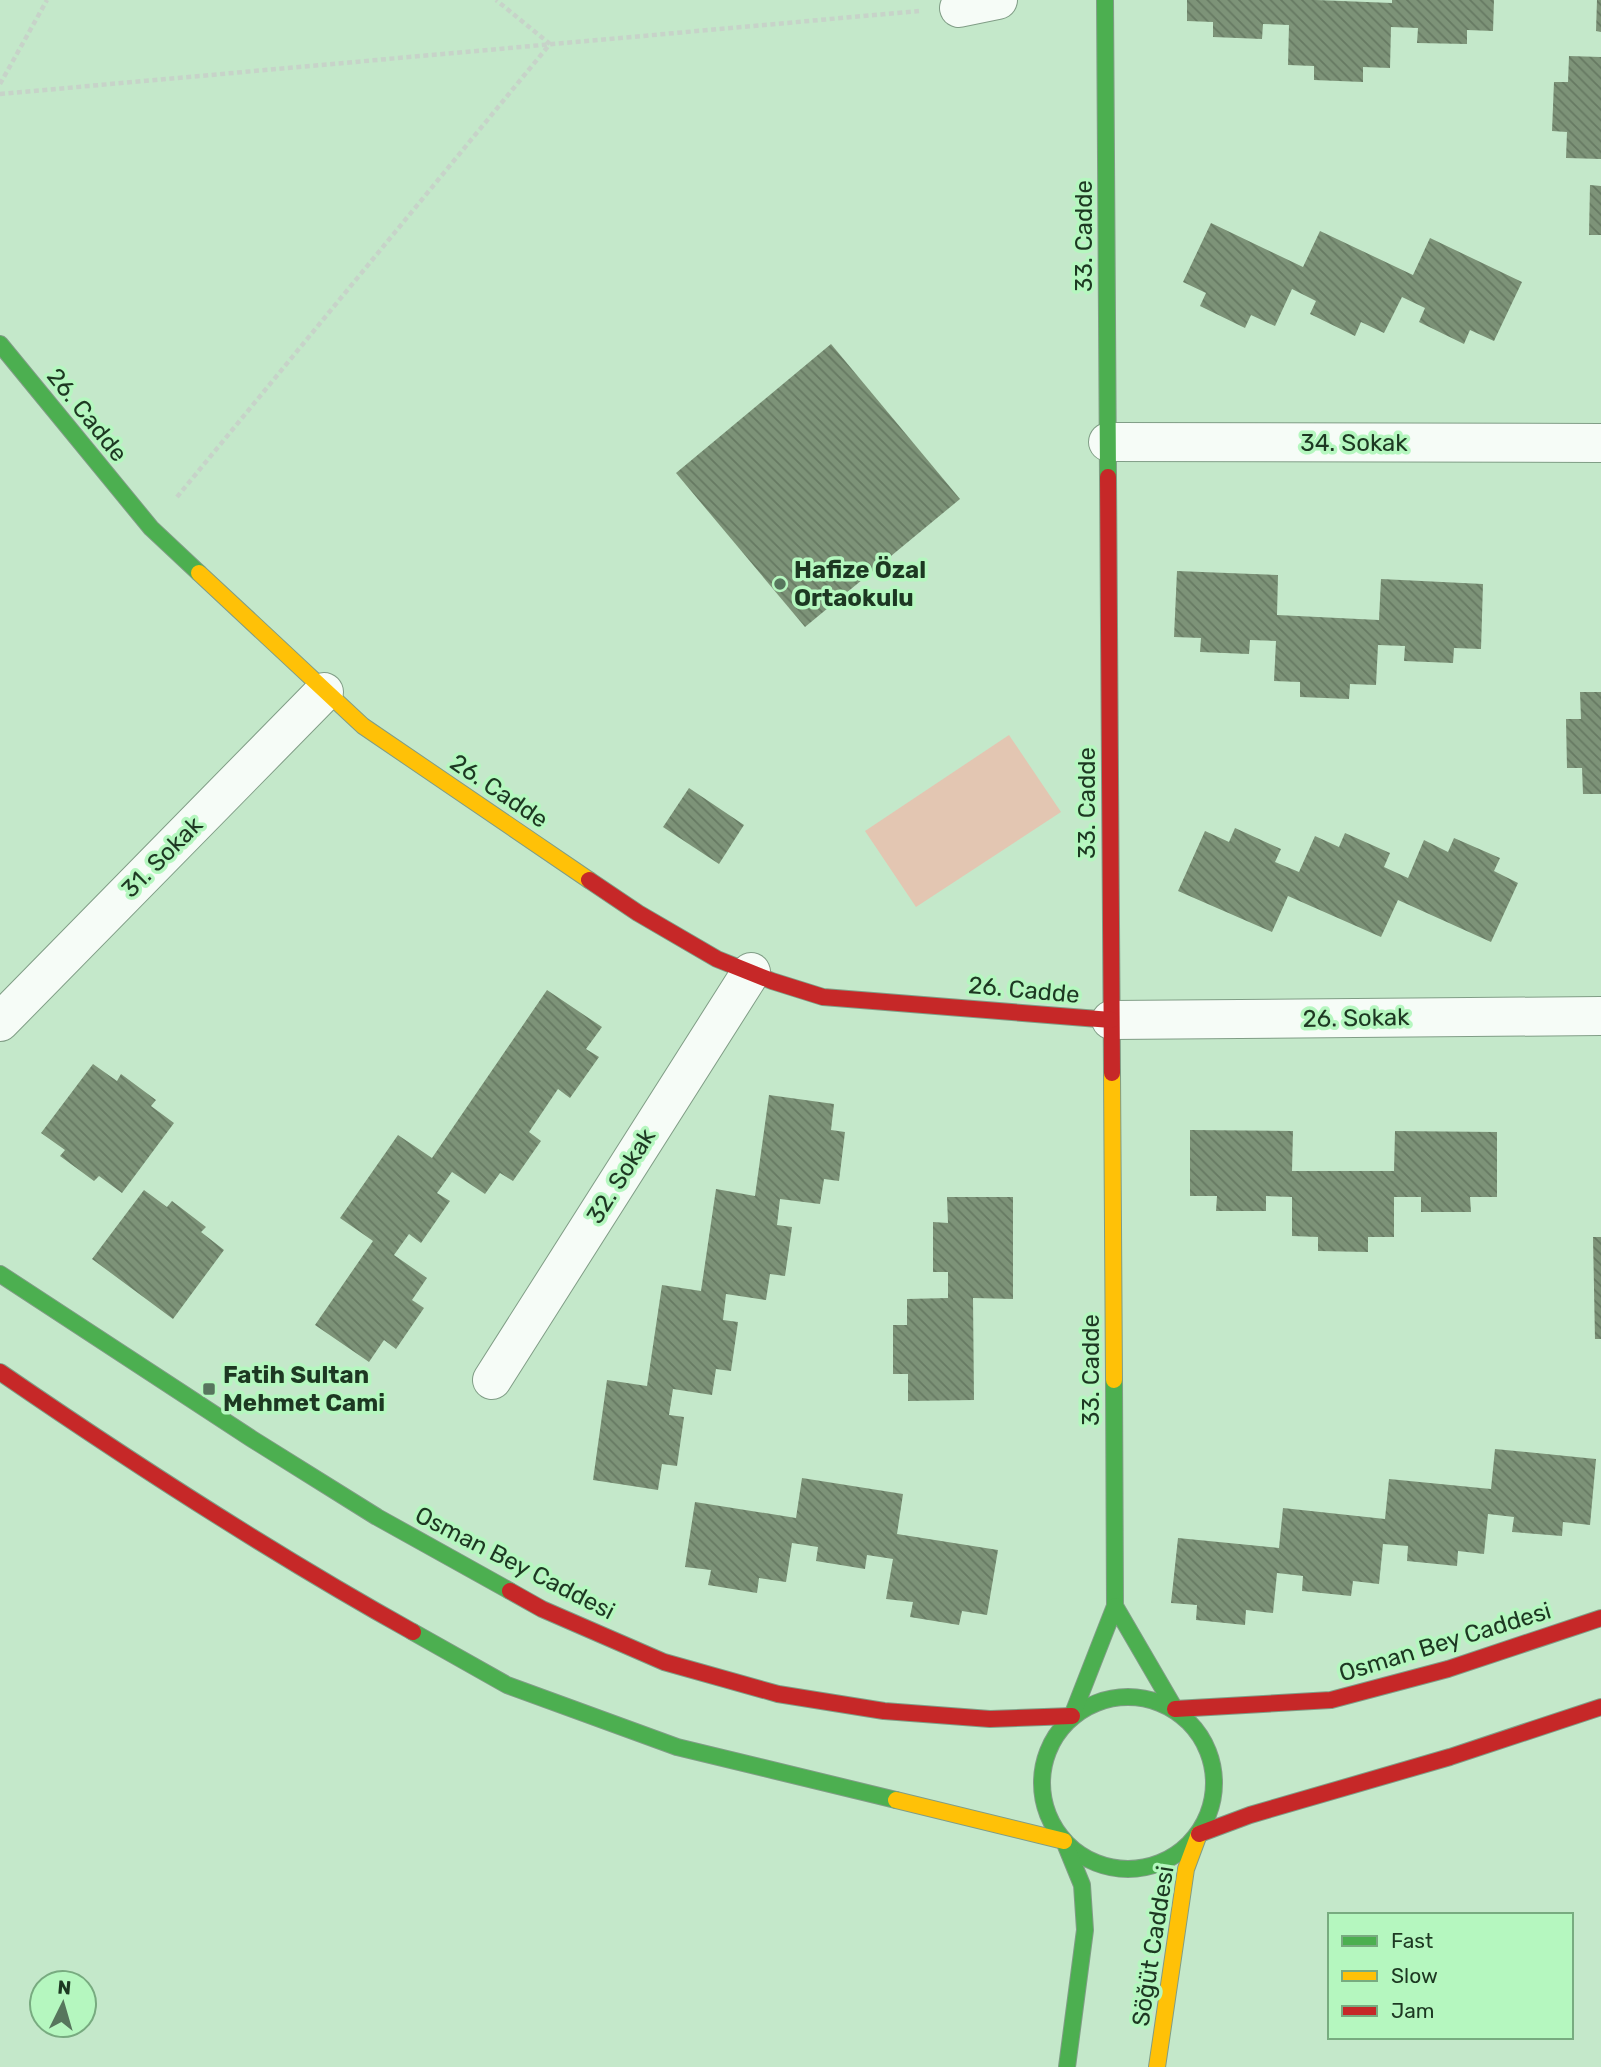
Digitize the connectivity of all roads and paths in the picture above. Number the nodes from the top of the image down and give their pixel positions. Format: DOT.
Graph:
graph roads {
  1 [pos="47,0"];
  2 [pos="496,0"];
  3 [pos="998,0"];
  4 [pos="1105,0"];
  5 [pos="959,8"];
  6 [pos="550,44"];
  7 [pos="0,84"];
  8 [pos="0,94"];
  9 [pos="0,344"];
  10 [pos="1108,442"];
  11 [pos="1601,443"];
  12 [pos="151,528"];
  13 [pos="324,692"];
  14 [pos="751,972"];
  15 [pos="1601,1016"];
  16 [pos="1111,1020"];
  17 [pos="0,1022"];
  18 [pos="0,1274"];
  19 [pos="0,1372"];
  20 [pos="492,1380"];
  21 [pos="1115,1606"];
  22 [pos="1601,1618"];
  23 [pos="1601,1707"];
  24 [pos="1175,1709"];
  25 [pos="1072,1716"];
  26 [pos="1199,1834"];
  27 [pos="1064,1841"];
  28 [pos="1067,2067"];
  29 [pos="1157,2067"];
  1 -- 7 [label="path"];
  2 -- 6 [label="path"];
  3 -- 5 [label="street"];
  4 -- 10 [label="main road, 33. Cadde"];
  5 -- 6 [label="path"];
  6 -- 8 [label="path"];
  6 -- 12 [label="path"];
  9 -- 12 [label="main road, 26. Cadde"];
  10 -- 11 [label="street, 34. Sokak"];
  10 -- 16 [label="main road, 33. Cadde"];
  12 -- 13 [label="main road, 26. Cadde"];
  13 -- 14 [label="main road, 26. Cadde"];
  13 -- 17 [label="street, 31. Sokak"];
  14 -- 16 [label="main road, 26. Cadde"];
  14 -- 20 [label="street, 32. Sokak"];
  15 -- 16 [label="street, 26. Sokak"];
  16 -- 21 [label="main road, 33. Cadde"];
  18 -- 25 [label="main road, Osman Bey Caddesi"];
  19 -- 27 [label="main road"];
  21 -- 24 [label="main road, 33. Cadde"];
  21 -- 25 [label="main road, 33. Cadde"];
  22 -- 24 [label="main road, Osman Bey Caddesi"];
  23 -- 26 [label="main road"];
  24 -- 25 [label="main road"];
  24 -- 26 [label="main road"];
  25 -- 27 [label="main road"];
  26 -- 27 [label="main road"];
  26 -- 29 [label="main road, Söğüt Caddesi"];
  27 -- 28 [label="main road"];
}
